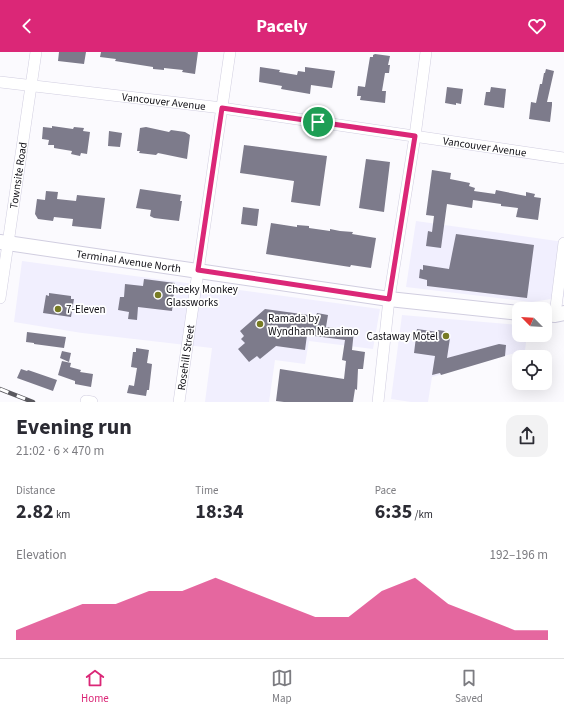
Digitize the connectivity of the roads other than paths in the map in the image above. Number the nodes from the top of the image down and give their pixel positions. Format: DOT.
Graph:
graph roads {
  1 [pos="36,52"];
  2 [pos="230,52"];
  3 [pos="426,52"];
  4 [pos="0,82"];
  5 [pos="32,86"];
  6 [pos="222,108"];
  7 [pos="415,136"];
  8 [pos="564,158"];
  9 [pos="4,242"];
  10 [pos="564,242"];
  11 [pos="198,270"];
  12 [pos="0,298"];
  13 [pos="389,299"];
  14 [pos="512,312"];
  15 [pos="554,314"];
  16 [pos="179,402"];
  17 [pos="378,402"];
  1 -- 5 [label="street, Townsite Road"];
  2 -- 6 [label="street, Rosehill Street"];
  3 -- 7 [label="street"];
  4 -- 5 [label="street, Vancouver Avenue"];
  5 -- 6 [label="street, Vancouver Avenue"];
  5 -- 9 [label="street, Townsite Road"];
  6 -- 7 [label="street, Vancouver Avenue"];
  6 -- 11 [label="street, Rosehill Street"];
  7 -- 8 [label="street, Vancouver Avenue"];
  7 -- 13 [label="street"];
  9 -- 11 [label="main road, Terminal Avenue North"];
  9 -- 12 [label="street, Townsite Road"];
  10 -- 15 [label="street"];
  11 -- 13 [label="main road, Terminal Avenue North"];
  11 -- 16 [label="street, Rosehill Street"];
  13 -- 14 [label="main road, Terminal Avenue North"];
  13 -- 17 [label="street"];
}
